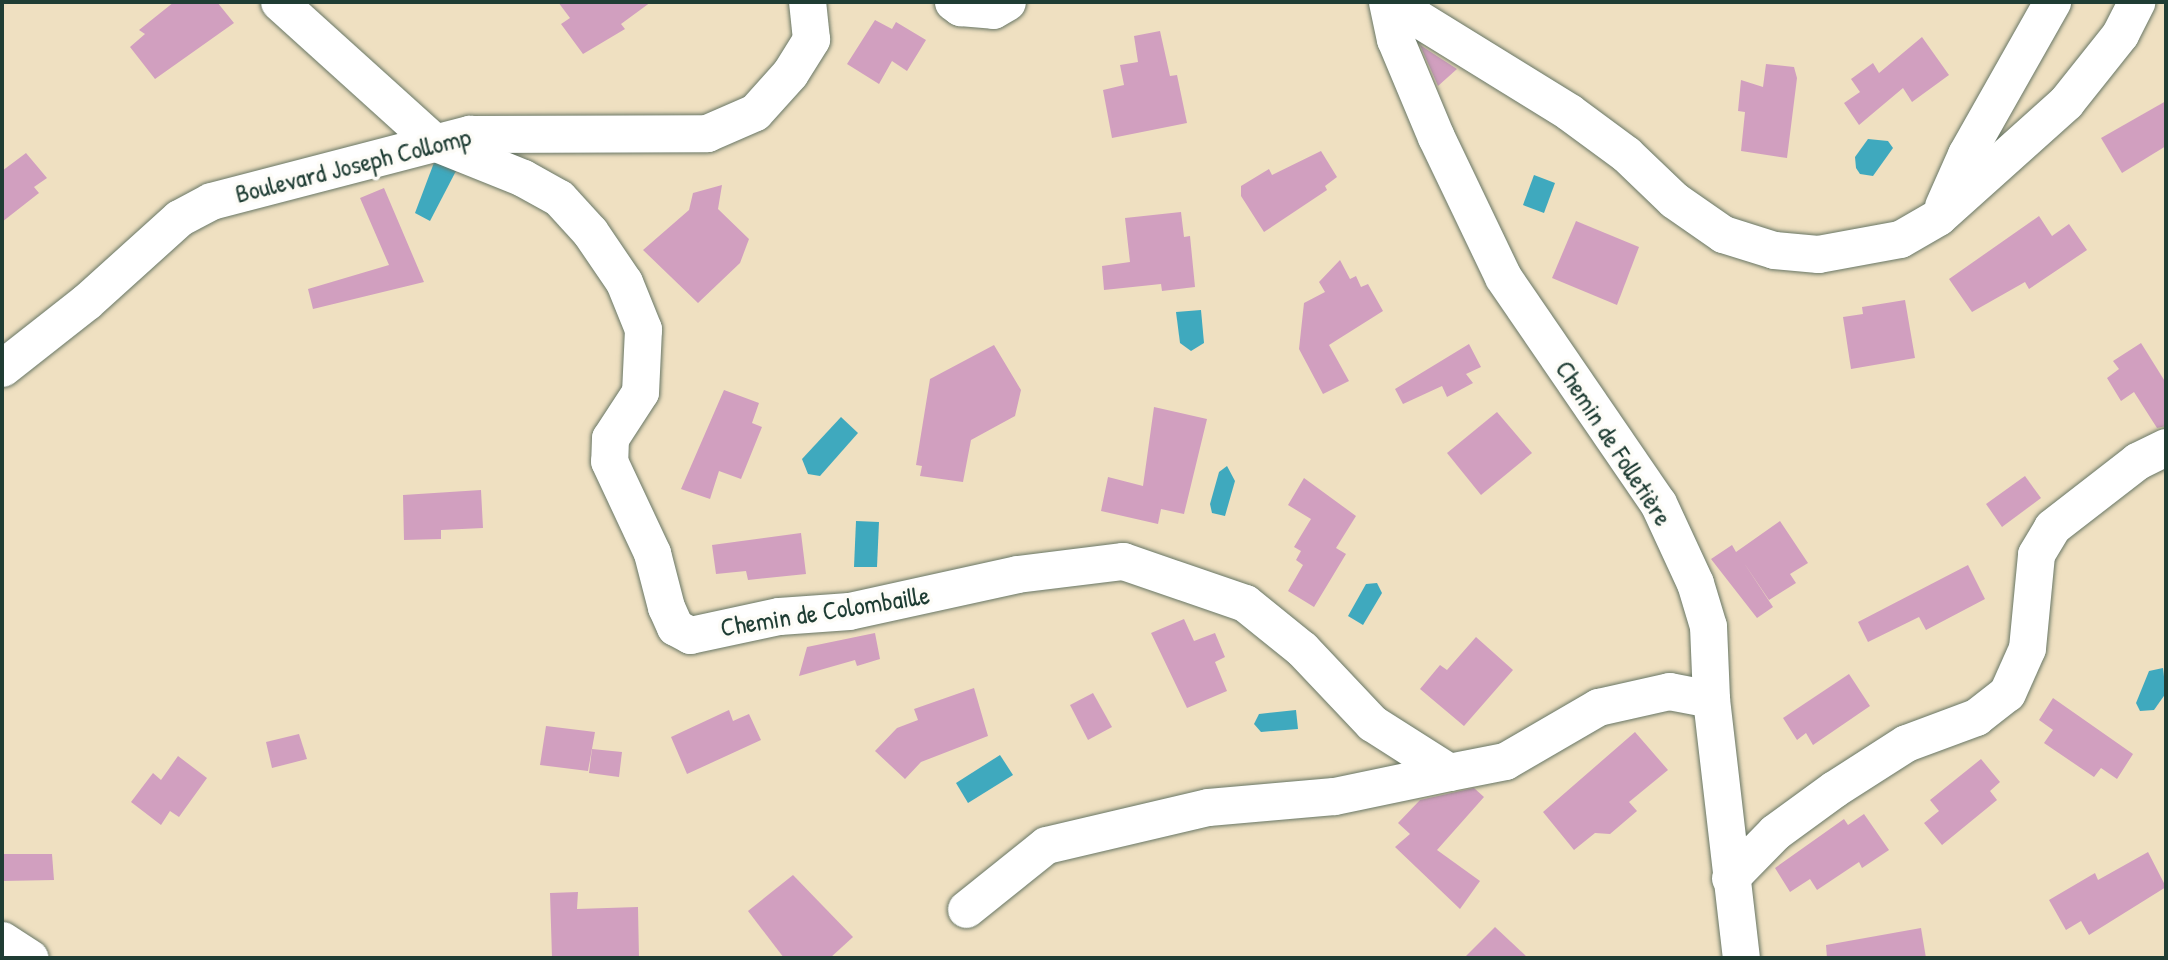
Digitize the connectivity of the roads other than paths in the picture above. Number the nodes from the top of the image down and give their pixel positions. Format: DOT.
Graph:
graph roads {
  1 [pos="279,2"];
  2 [pos="807,2"];
  3 [pos="954,2"];
  4 [pos="1007,2"];
  5 [pos="1387,2"];
  6 [pos="1399,2"];
  7 [pos="2052,2"];
  8 [pos="2136,2"];
  9 [pos="434,142"];
  10 [pos="1938,217"];
  11 [pos="2,368"];
  12 [pos="2166,447"];
  13 [pos="1711,699"];
  14 [pos="1449,772"];
  15 [pos="1730,878"];
  16 [pos="967,909"];
  17 [pos="2,940"];
  18 [pos="30,958"];
  19 [pos="1741,958"];
  1 -- 9 [label="street, Chemin de Colombaille"];
  2 -- 9 [label="street, Boulevard Joseph Collomp"];
  3 -- 4 [label="street"];
  5 -- 13 [label="street, Chemin de Folletière"];
  6 -- 10 [label="street"];
  7 -- 10 [label="street"];
  8 -- 10 [label="street"];
  9 -- 11 [label="street, Boulevard Joseph Collomp"];
  9 -- 14 [label="street, Chemin de Colombaille"];
  12 -- 15 [label="street"];
  13 -- 14 [label="street"];
  13 -- 15 [label="street, Chemin de Folletière"];
  14 -- 16 [label="street"];
  15 -- 19 [label="street, Chemin de Folletière"];
  17 -- 18 [label="street"];
}
